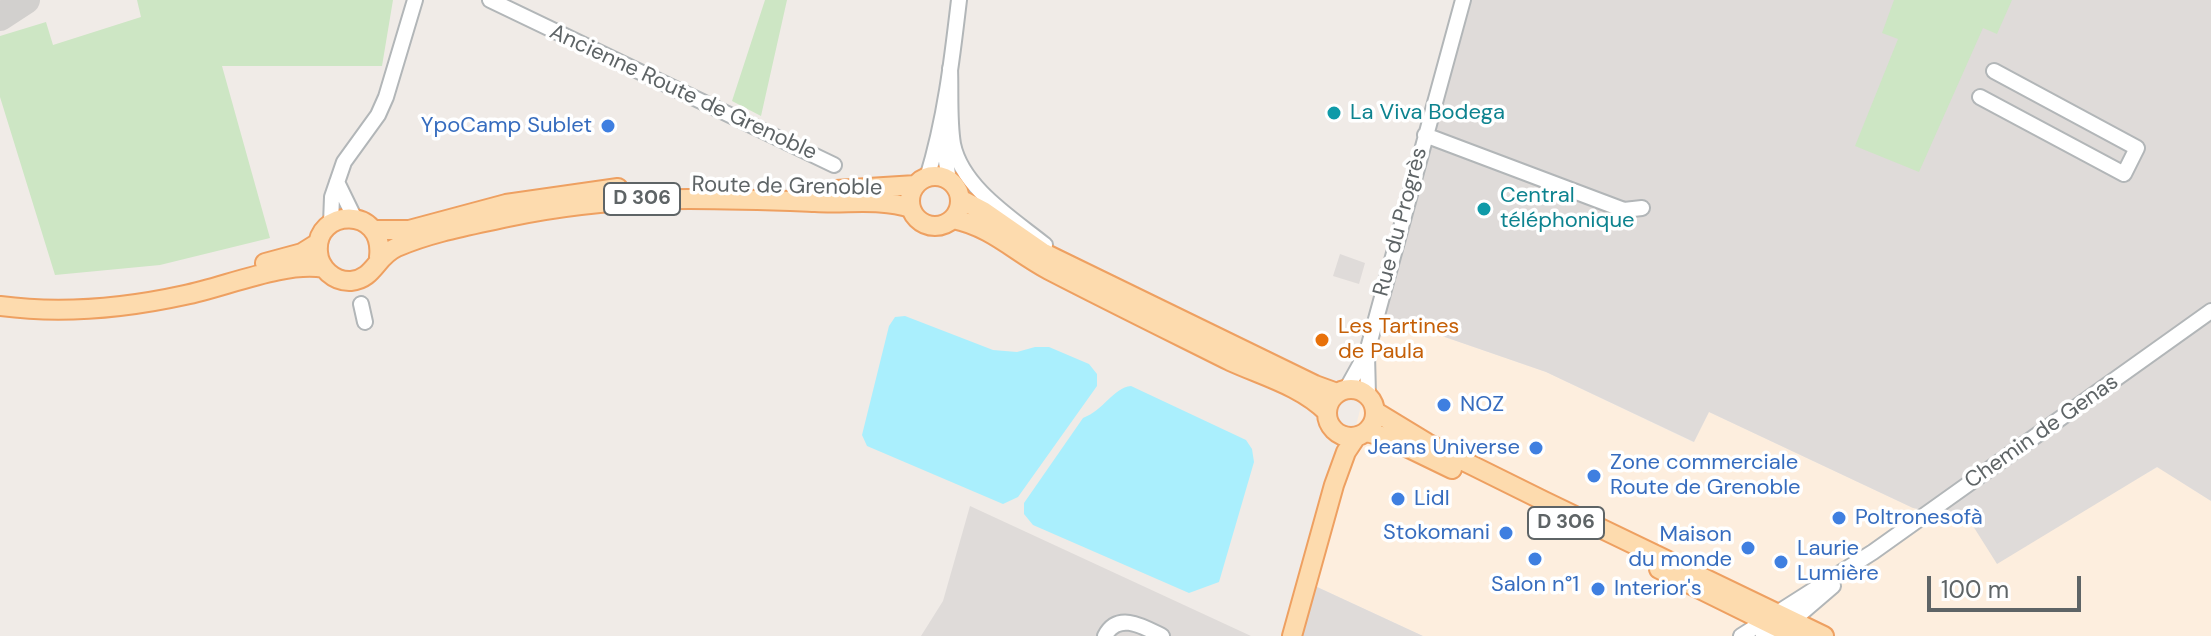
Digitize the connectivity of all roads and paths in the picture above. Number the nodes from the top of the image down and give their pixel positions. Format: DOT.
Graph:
graph roads {
  1 [pos="415,0"];
  2 [pos="490,0"];
  3 [pos="959,0"];
  4 [pos="1463,0"];
  5 [pos="950,68"];
  6 [pos="1994,71"];
  7 [pos="1980,97"];
  8 [pos="1425,135"];
  9 [pos="834,165"];
  10 [pos="949,181"];
  11 [pos="337,182"];
  12 [pos="921,182"];
  13 [pos="960,199"];
  14 [pos="911,208"];
  15 [pos="1642,208"];
  16 [pos="355,219"];
  17 [pos="953,219"];
  18 [pos="331,223"];
  19 [pos="374,230"];
  20 [pos="318,243"];
  21 [pos="379,257"];
  22 [pos="1069,264"];
  23 [pos="324,268"];
  24 [pos="0,299"];
  25 [pos="361,304"];
  26 [pos="0,306"];
  27 [pos="2211,311"];
  28 [pos="365,322"];
  29 [pos="1367,352"];
  30 [pos="1342,390"];
  31 [pos="1372,404"];
  32 [pos="1327,412"];
  33 [pos="1336,432"];
  34 [pos="1361,434"];
  35 [pos="1334,485"];
  36 [pos="1777,625"];
  37 [pos="1105,636"];
  38 [pos="1162,636"];
  39 [pos="1292,636"];
  40 [pos="1741,636"];
  41 [pos="1824,636"];
  1 -- 11 [label="street"];
  2 -- 9 [label="street, Ancienne Route de Grenoble"];
  3 -- 5 [label="street"];
  4 -- 8 [label="street, Rue du Progrès"];
  5 -- 10 [label="street"];
  5 -- 12 [label="street"];
  5 -- 22 [label="street"];
  6 -- 7 [label="street"];
  8 -- 15 [label="street"];
  8 -- 29 [label="street, Rue du Progrès"];
  10 -- 12 [label="main road"];
  10 -- 13 [label="main road"];
  11 -- 16 [label="street"];
  11 -- 18 [label="street"];
  12 -- 14 [label="main road"];
  12 -- 19 [label="main road, Route de Grenoble / D 306"];
  13 -- 17 [label="main road"];
  13 -- 22 [label="main road"];
  14 -- 17 [label="main road"];
  14 -- 21 [label="main road, Route de Grenoble / D 306"];
  16 -- 18 [label="main road"];
  16 -- 19 [label="main road"];
  17 -- 32 [label="main road"];
  18 -- 20 [label="main road"];
  19 -- 21 [label="main road"];
  20 -- 23 [label="main road"];
  20 -- 24 [label="main road"];
  21 -- 23 [label="main road"];
  22 -- 30 [label="main road"];
  23 -- 26 [label="main road"];
  25 -- 28 [label="street"];
  27 -- 36 [label="street, Chemin de Genas"];
  29 -- 30 [label="street, Rue du Progrès"];
  29 -- 31 [label="street, Rue du Progrès"];
  30 -- 31 [label="main road"];
  30 -- 32 [label="main road"];
  31 -- 34 [label="main road"];
  31 -- 36 [label="main road, D 306"];
  32 -- 33 [label="main road"];
  33 -- 34 [label="main road"];
  33 -- 35 [label="main road"];
  34 -- 35 [label="main road"];
  34 -- 36 [label="main road, D 306"];
  35 -- 39 [label="main road"];
  36 -- 40 [label="street, Chemin de Genas"];
  36 -- 41 [label="main road, D 306"];
  37 -- 38 [label="street"];
}
